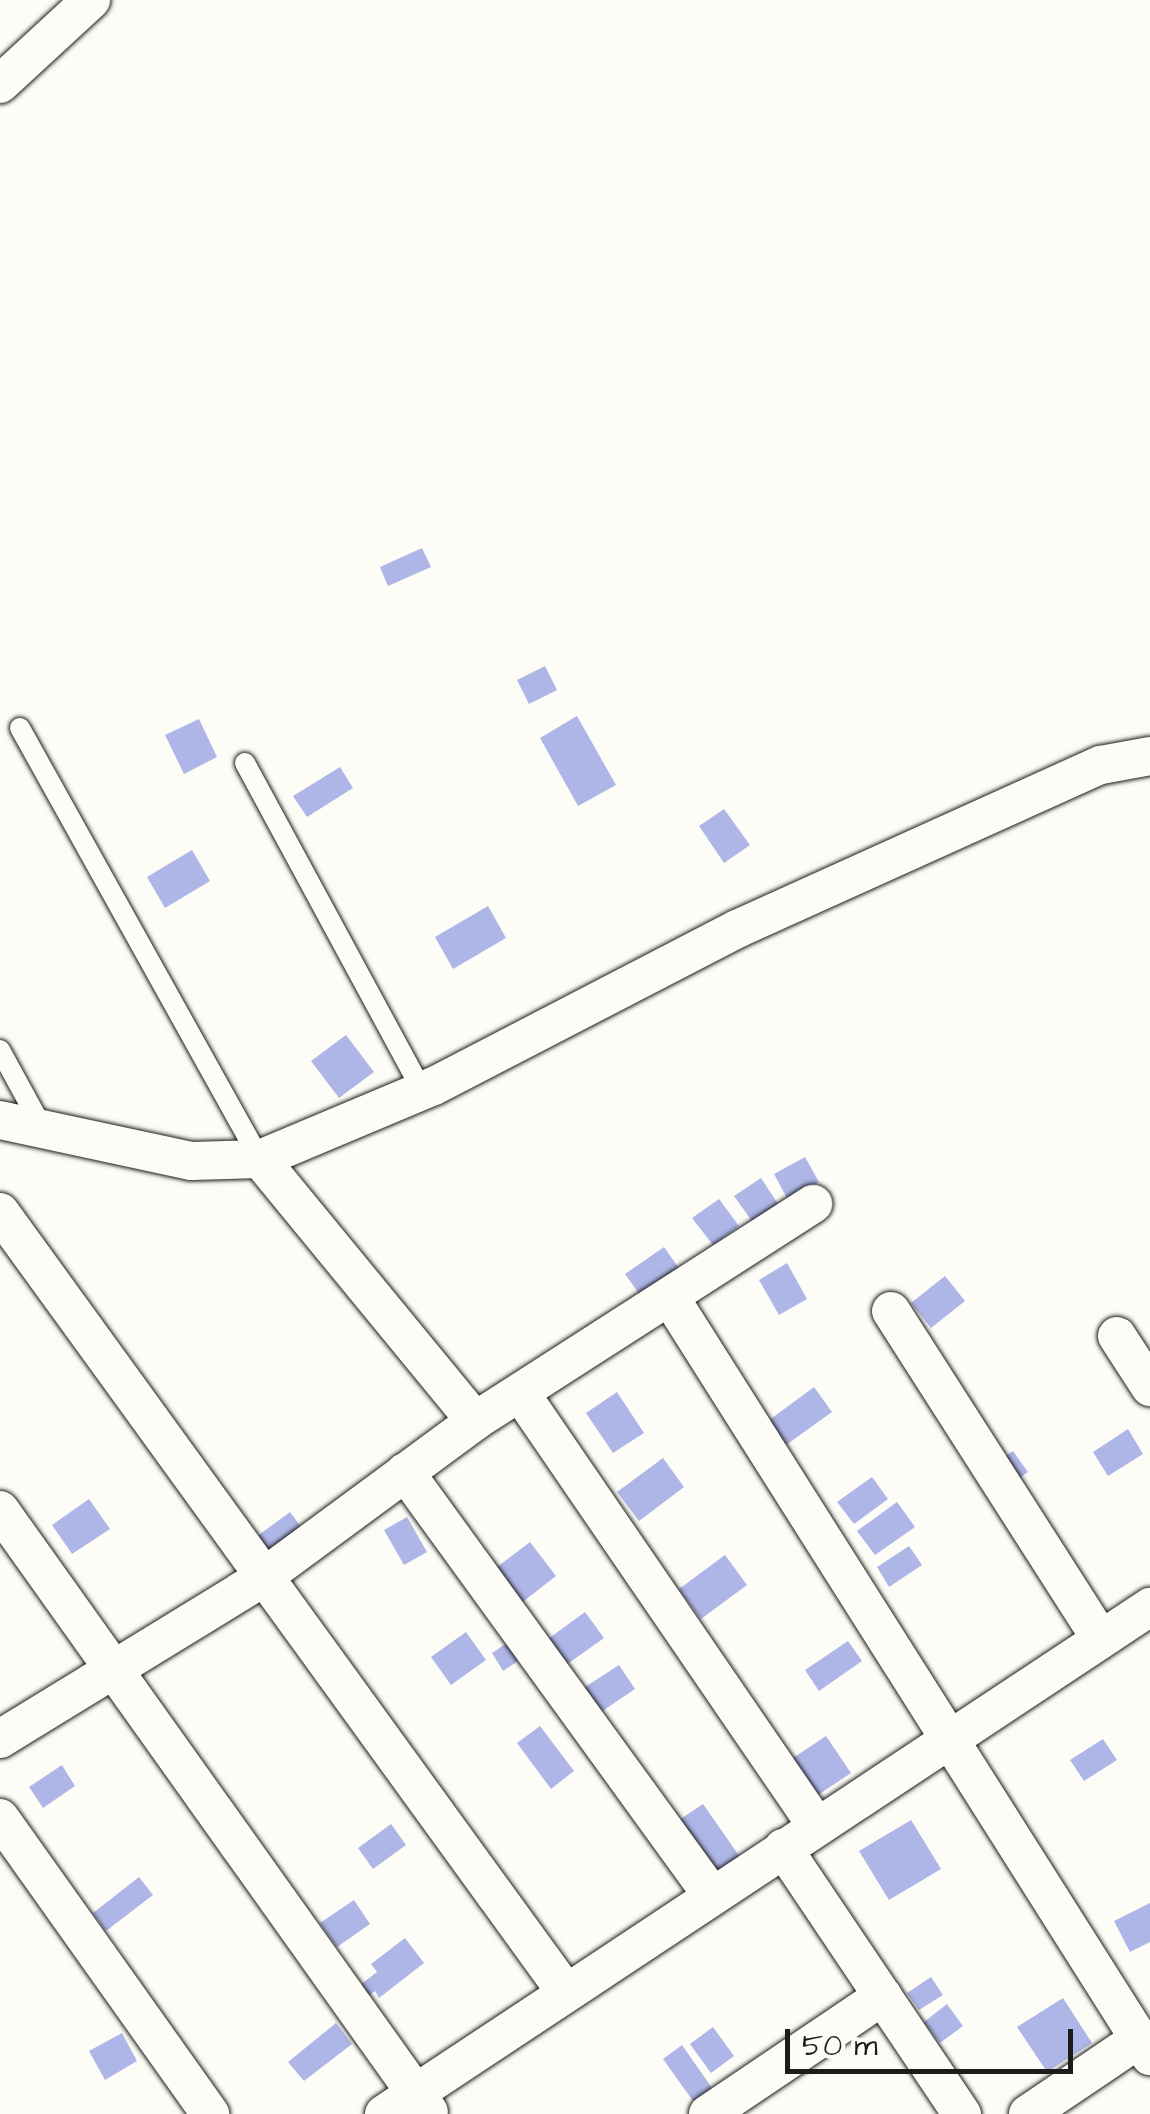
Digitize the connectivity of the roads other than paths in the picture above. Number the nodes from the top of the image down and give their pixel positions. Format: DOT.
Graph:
graph roads {
  1 [pos="91,0"];
  2 [pos="0,84"];
  3 [pos="20,728"];
  4 [pos="1150,756"];
  5 [pos="245,764"];
  6 [pos="0,1050"];
  7 [pos="422,1090"];
  8 [pos="0,1120"];
  9 [pos="43,1129"];
  10 [pos="260,1159"];
  11 [pos="814,1204"];
  12 [pos="0,1212"];
  13 [pos="671,1299"];
  14 [pos="891,1311"];
  15 [pos="1116,1336"];
  16 [pos="1150,1387"];
  17 [pos="522,1394"];
  18 [pos="475,1421"];
  19 [pos="404,1472"];
  20 [pos="0,1510"];
  21 [pos="260,1579"];
  22 [pos="1150,1607"];
  23 [pos="1098,1636"];
  24 [pos="112,1665"];
  25 [pos="952,1735"];
  26 [pos="0,1738"];
  27 [pos="0,1818"];
  28 [pos="816,1824"];
  29 [pos="783,1848"];
  30 [pos="711,1894"];
  31 [pos="565,1992"];
  32 [pos="884,1996"];
  33 [pos="1145,2048"];
  34 [pos="423,2104"];
  35 [pos="210,2114"];
  36 [pos="384,2114"];
  37 [pos="708,2114"];
  38 [pos="962,2114"];
  39 [pos="1028,2114"];
  1 -- 2 [label="street"];
  3 -- 10 [label="lane"];
  4 -- 7 [label="street"];
  5 -- 7 [label="lane"];
  6 -- 9 [label="lane"];
  7 -- 10 [label="street"];
  8 -- 9 [label="street"];
  9 -- 10 [label="street"];
  10 -- 18 [label="street"];
  11 -- 13 [label="street"];
  12 -- 21 [label="street"];
  13 -- 17 [label="street"];
  13 -- 25 [label="street"];
  14 -- 23 [label="street"];
  15 -- 16 [label="street"];
  17 -- 18 [label="street"];
  17 -- 28 [label="street"];
  18 -- 19 [label="street"];
  19 -- 21 [label="street"];
  19 -- 30 [label="street"];
  20 -- 24 [label="street"];
  21 -- 24 [label="street"];
  21 -- 31 [label="street"];
  22 -- 23 [label="street"];
  23 -- 25 [label="street"];
  24 -- 26 [label="street"];
  24 -- 34 [label="street"];
  25 -- 28 [label="street"];
  25 -- 33 [label="street"];
  27 -- 35 [label="street"];
  28 -- 29 [label="street"];
  29 -- 30 [label="street"];
  29 -- 32 [label="street"];
  30 -- 31 [label="street"];
  31 -- 34 [label="street"];
  32 -- 37 [label="street"];
  32 -- 38 [label="street"];
  33 -- 39 [label="street"];
  34 -- 36 [label="street"];
}
